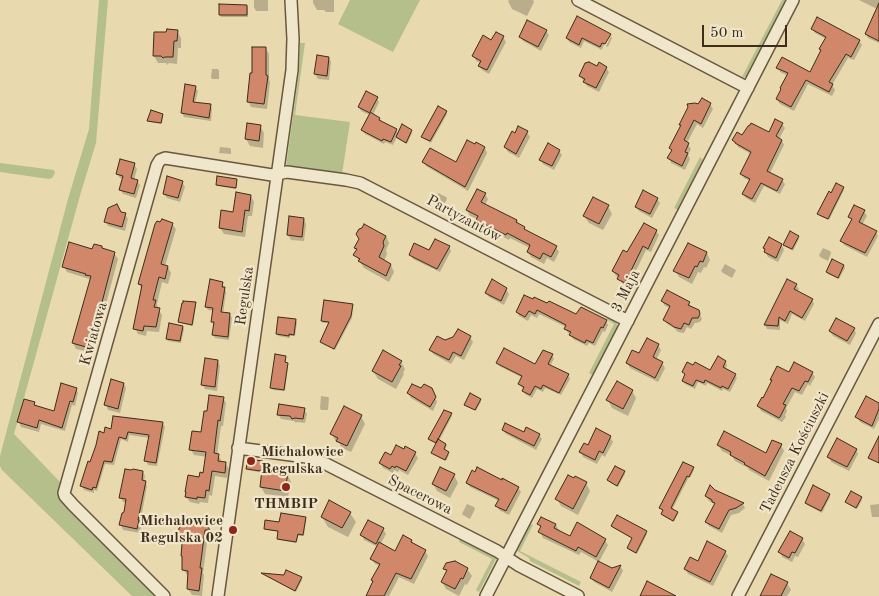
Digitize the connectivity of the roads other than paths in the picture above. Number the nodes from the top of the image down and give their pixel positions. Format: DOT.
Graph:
graph roads {
  1 [pos="291,0"];
  2 [pos="578,0"];
  3 [pos="793,0"];
  4 [pos="748,88"];
  5 [pos="278,174"];
  6 [pos="628,321"];
  7 [pos="879,324"];
  8 [pos="238,448"];
  9 [pos="506,557"];
  10 [pos="164,596"];
  11 [pos="218,596"];
  12 [pos="486,596"];
  13 [pos="578,596"];
  14 [pos="738,596"];
  1 -- 5 [label="street, Regulska"];
  2 -- 4 [label="street"];
  3 -- 4 [label="street, 3 Maja"];
  4 -- 6 [label="street, 3 Maja"];
  5 -- 6 [label="street, Partyzantów"];
  5 -- 8 [label="street, Regulska"];
  5 -- 10 [label="street, Kwiatowa"];
  6 -- 9 [label="street, 3 Maja"];
  7 -- 14 [label="street, Tadeusza Kościuszki"];
  8 -- 9 [label="street, Spacerowa"];
  8 -- 11 [label="street, Regulska"];
  9 -- 12 [label="street, 3 Maja"];
  9 -- 13 [label="street, Spacerowa"];
}
